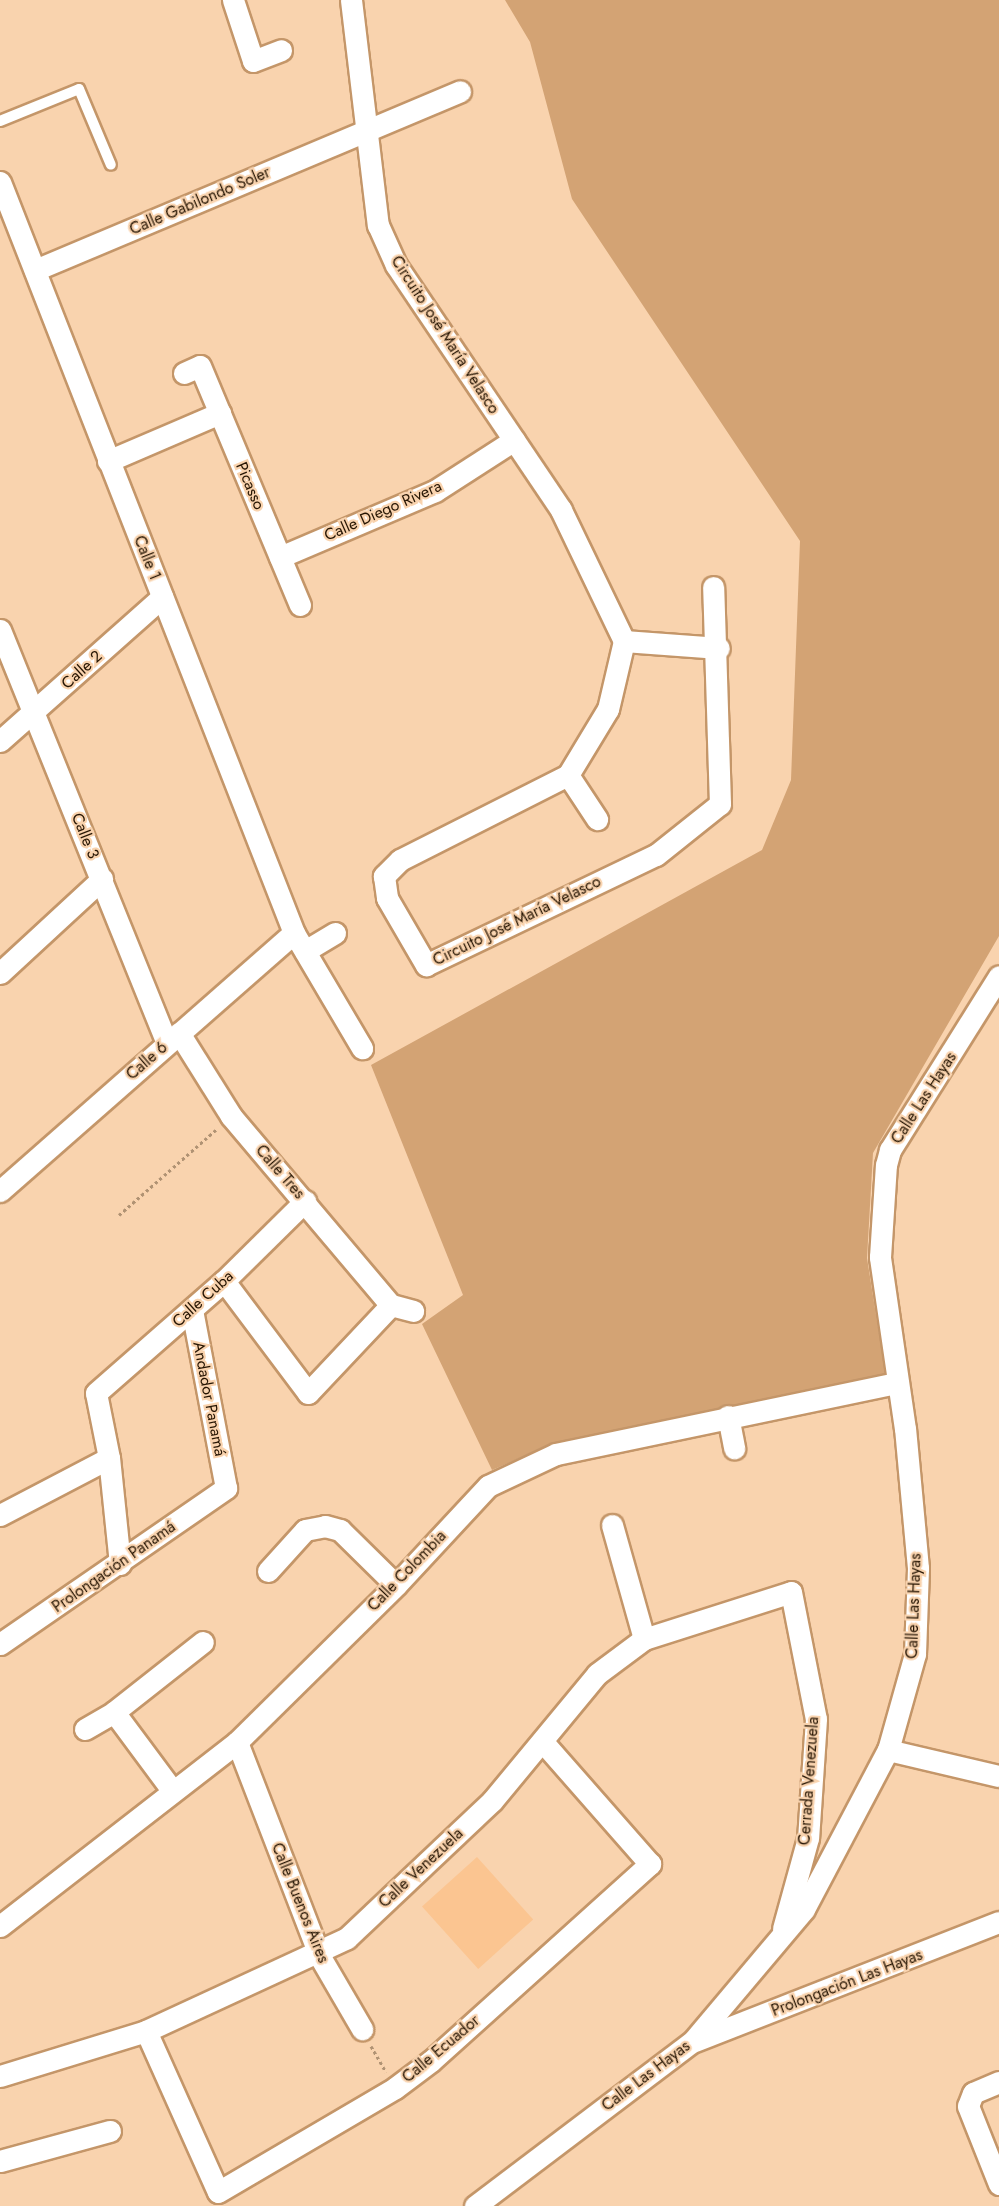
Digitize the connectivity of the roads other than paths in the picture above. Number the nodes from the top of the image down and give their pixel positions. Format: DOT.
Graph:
graph roads {
  1 [pos="232,0"];
  2 [pos="356,1"];
  3 [pos="281,50"];
  4 [pos="460,91"];
  5 [pos="0,122"];
  6 [pos="365,132"];
  7 [pos="111,165"];
  8 [pos="0,182"];
  9 [pos="35,270"];
  10 [pos="192,369"];
  11 [pos="220,413"];
  12 [pos="514,440"];
  13 [pos="108,461"];
  14 [pos="280,557"];
  15 [pos="713,587"];
  16 [pos="162,597"];
  17 [pos="300,605"];
  18 [pos="0,630"];
  19 [pos="624,641"];
  20 [pos="718,648"];
  21 [pos="35,711"];
  22 [pos="0,741"];
  23 [pos="568,775"];
  24 [pos="597,819"];
  25 [pos="102,879"];
  26 [pos="294,933"];
  27 [pos="335,933"];
  28 [pos="305,951"];
  29 [pos="0,973"];
  30 [pos="999,976"];
  31 [pos="173,1038"];
  32 [pos="362,1048"];
  33 [pos="0,1191"];
  34 [pos="305,1201"];
  35 [pos="224,1281"];
  36 [pos="391,1305"];
  37 [pos="192,1310"];
  38 [pos="414,1311"];
  39 [pos="897,1383"];
  40 [pos="728,1416"];
  41 [pos="734,1448"];
  42 [pos="109,1458"];
  43 [pos="226,1488"];
  44 [pos="0,1515"];
  45 [pos="612,1525"];
  46 [pos="120,1564"];
  47 [pos="268,1571"];
  48 [pos="396,1585"];
  49 [pos="791,1592"];
  50 [pos="644,1639"];
  51 [pos="203,1642"];
  52 [pos="0,1644"];
  53 [pos="114,1712"];
  54 [pos="85,1729"];
  55 [pos="237,1742"];
  56 [pos="543,1742"];
  57 [pos="888,1750"];
  58 [pos="999,1776"];
  59 [pos="172,1790"];
  60 [pos="999,1922"];
  61 [pos="0,1926"];
  62 [pos="782,1933"];
  63 [pos="319,1954"];
  64 [pos="362,2029"];
  65 [pos="146,2031"];
  66 [pos="693,2042"];
  67 [pos="0,2076"];
  68 [pos="999,2082"];
  69 [pos="110,2131"];
  70 [pos="0,2161"];
  71 [pos="999,2184"];
  72 [pos="475,2206"];
  1 -- 3 [label="street"];
  2 -- 6 [label="street, Circuito José María Velasco"];
  4 -- 6 [label="street, Calle Gabilondo Soler"];
  5 -- 7 [label="lane"];
  6 -- 9 [label="street, Calle Gabilondo Soler"];
  6 -- 12 [label="street, Circuito José María Velasco"];
  8 -- 9 [label="street, Calle 1"];
  9 -- 13 [label="street, Calle 1"];
  10 -- 11 [label="street, Picasso"];
  11 -- 13 [label="street"];
  11 -- 14 [label="street, Picasso"];
  12 -- 14 [label="street, Calle Diego Rivera"];
  12 -- 19 [label="street, Circuito José María Velasco"];
  13 -- 16 [label="street, Calle 1"];
  14 -- 17 [label="street, Picasso"];
  15 -- 20 [label="street"];
  16 -- 21 [label="street, Calle 2"];
  16 -- 26 [label="street, Calle 1"];
  18 -- 21 [label="street, Calle 3"];
  19 -- 20 [label="street"];
  19 -- 23 [label="street"];
  20 -- 23 [label="street, Circuito José María Velasco"];
  21 -- 22 [label="street, Calle 2"];
  21 -- 25 [label="street, Calle 3"];
  23 -- 24 [label="street"];
  25 -- 29 [label="street"];
  25 -- 31 [label="street, Calle 3"];
  26 -- 28 [label="street, Calle 1"];
  26 -- 31 [label="street, Calle 6"];
  27 -- 28 [label="street"];
  28 -- 32 [label="street, Calle 1"];
  30 -- 39 [label="street, Calle Las Hayas"];
  31 -- 33 [label="street, Calle 6"];
  31 -- 34 [label="street, Calle Tres"];
  34 -- 35 [label="street, Calle Cuba"];
  34 -- 36 [label="street, Calle Tres"];
  35 -- 36 [label="street"];
  35 -- 37 [label="street, Calle Cuba"];
  36 -- 38 [label="street"];
  37 -- 42 [label="street, Calle Cuba"];
  37 -- 43 [label="street, Andador Panamá"];
  39 -- 40 [label="street, Calle Colombia"];
  39 -- 57 [label="street, Calle Las Hayas"];
  40 -- 41 [label="street"];
  40 -- 48 [label="street, Calle Colombia"];
  42 -- 44 [label="street"];
  42 -- 46 [label="street"];
  43 -- 46 [label="street, Prolongación Panamá"];
  45 -- 50 [label="street"];
  46 -- 52 [label="street, Prolongación Panamá"];
  47 -- 48 [label="street"];
  48 -- 55 [label="street, Calle Colombia"];
  49 -- 50 [label="street, Calle Venezuela"];
  49 -- 62 [label="street, Cerrada Venezuela"];
  50 -- 56 [label="street, Calle Venezuela"];
  51 -- 53 [label="street"];
  53 -- 54 [label="street"];
  53 -- 59 [label="street"];
  55 -- 59 [label="street, Calle Colombia"];
  55 -- 63 [label="street, Calle Buenos Aires"];
  56 -- 63 [label="street, Calle Venezuela"];
  56 -- 65 [label="street, Calle Ecuador"];
  57 -- 58 [label="street"];
  57 -- 62 [label="street, Calle Las Hayas"];
  59 -- 61 [label="street, Calle Colombia"];
  60 -- 66 [label="street, Prolongación Las Hayas"];
  62 -- 66 [label="street, Calle Las Hayas"];
  63 -- 64 [label="street, Calle Buenos Aires"];
  63 -- 65 [label="street, Calle Venezuela"];
  65 -- 67 [label="street, Calle Venezuela"];
  66 -- 72 [label="street, Calle Las Hayas"];
  68 -- 71 [label="street"];
  69 -- 70 [label="street"];
}
